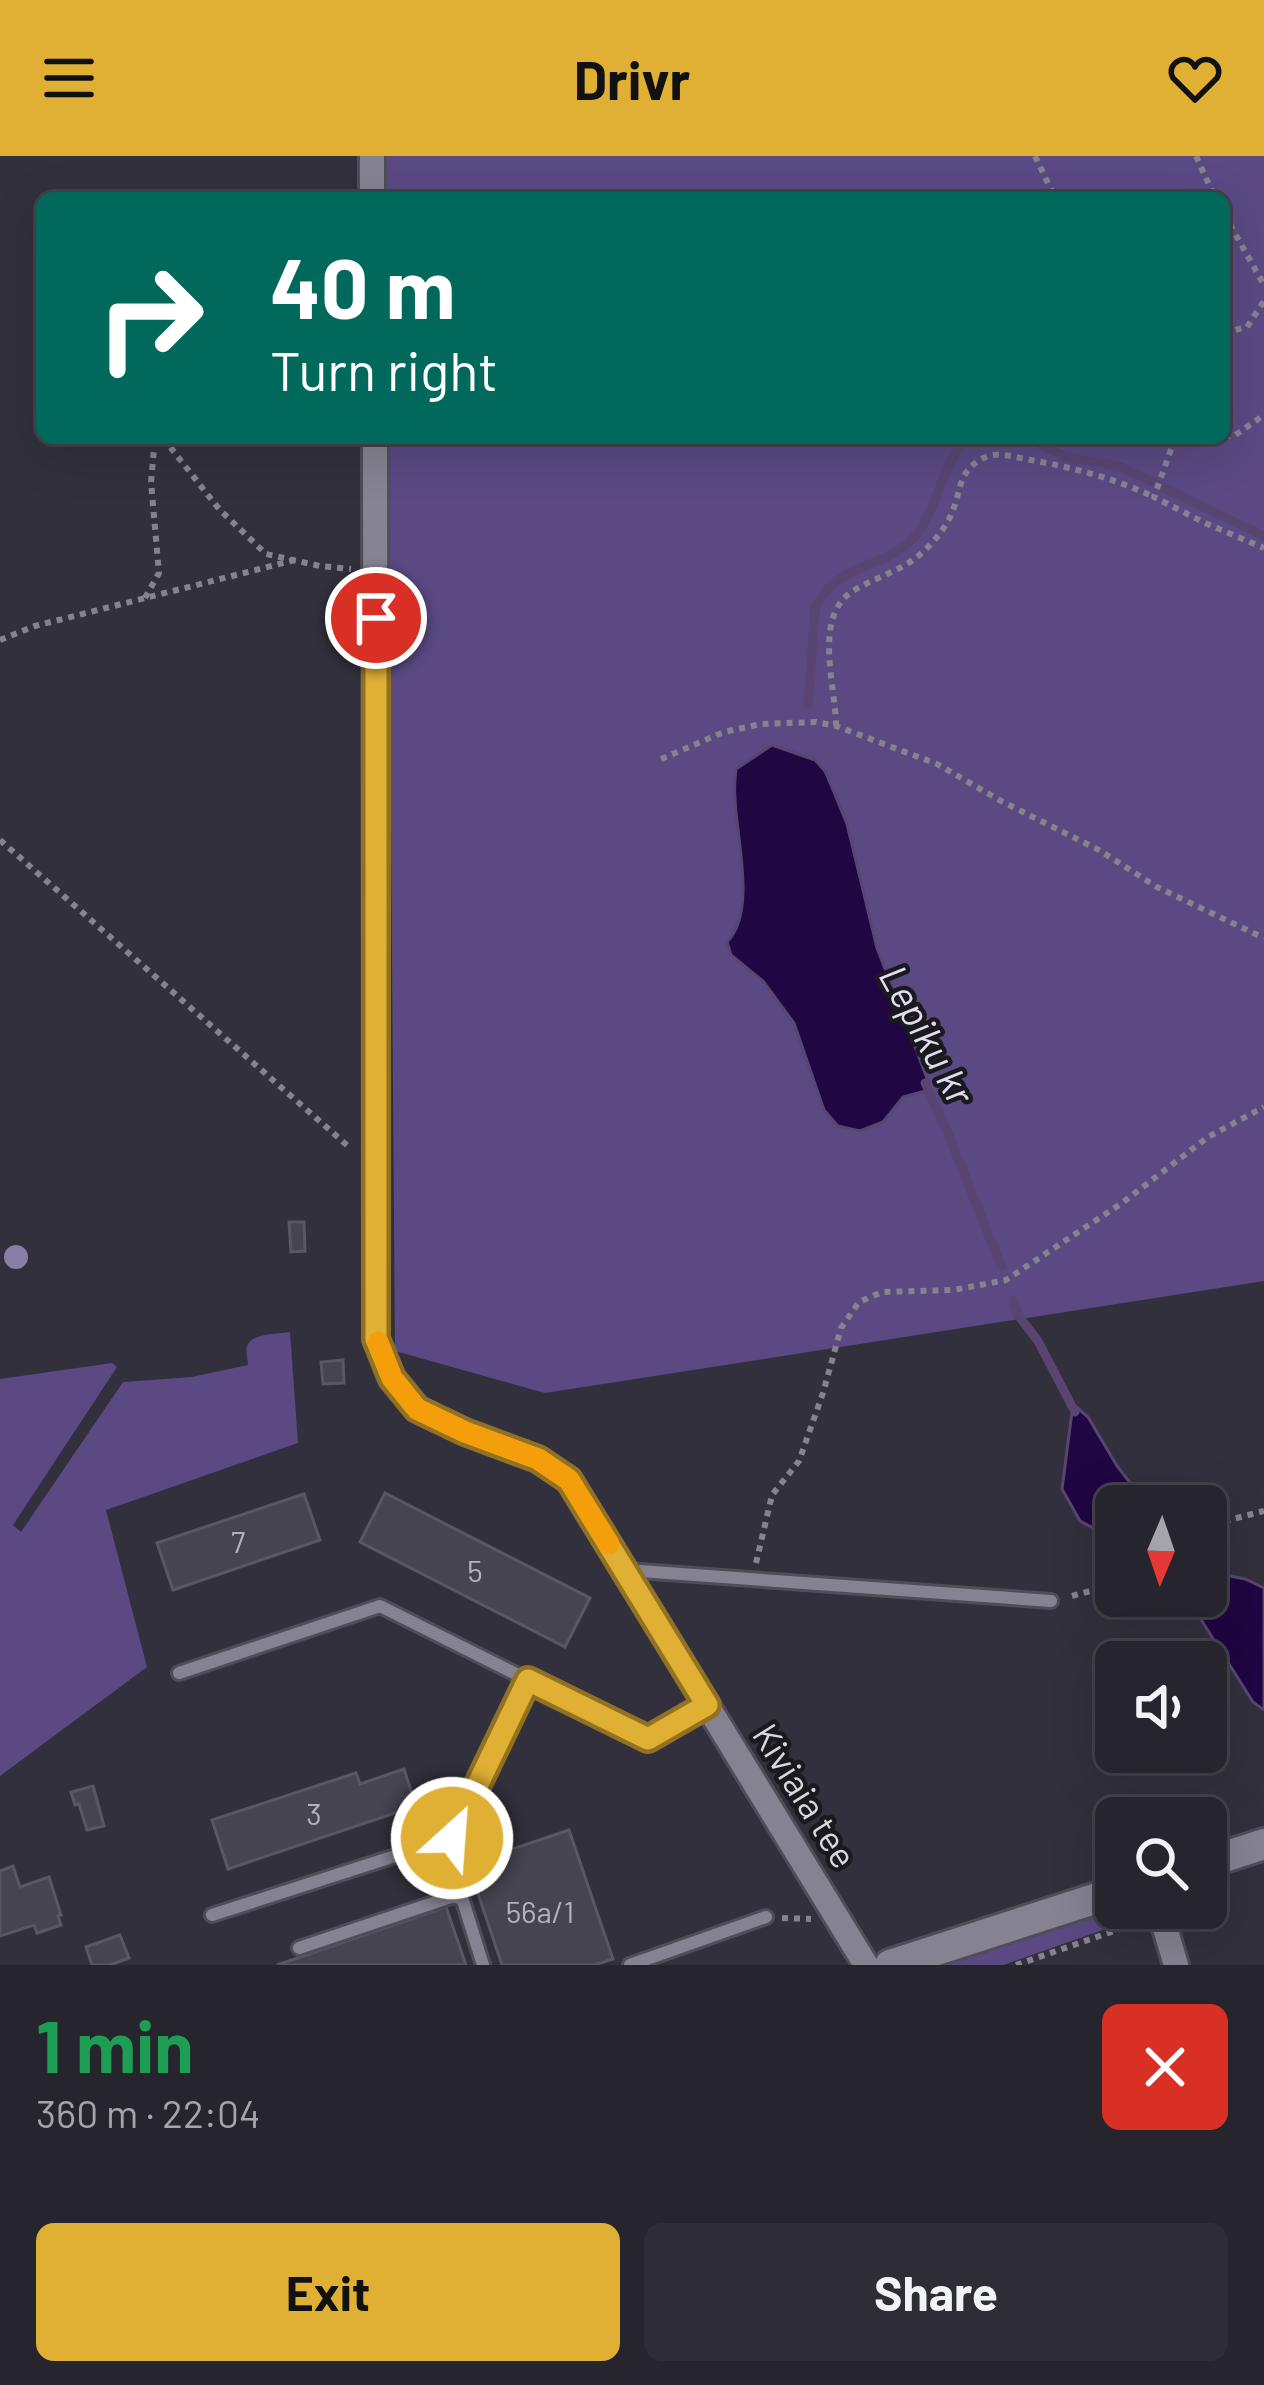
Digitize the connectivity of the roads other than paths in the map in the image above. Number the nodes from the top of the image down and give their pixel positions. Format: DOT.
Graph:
graph roads {
  1 [pos="372,156"];
  2 [pos="372,192"];
  3 [pos="375,444"];
  4 [pos="624,1570"];
  5 [pos="1051,1601"];
  6 [pos="179,1673"];
  7 [pos="528,1680"];
  8 [pos="707,1705"];
  9 [pos="1264,1844"];
  10 [pos="1227,1856"];
  11 [pos="1095,1899"];
  12 [pos="212,1915"];
  13 [pos="766,1917"];
  14 [pos="1165,1929"];
  15 [pos="299,1948"];
  16 [pos="902,1963"];
  17 [pos="483,1965"];
  18 [pos="630,1965"];
  19 [pos="866,1965"];
  20 [pos="1176,1965"];
  1 -- 2 [label="street"];
  3 -- 4 [label="street, Kiviaia tee"];
  4 -- 5 [label="lane"];
  4 -- 8 [label="street, Kiviaia tee"];
  6 -- 7 [label="lane"];
  7 -- 8 [label="lane"];
  7 -- 12 [label="lane"];
  8 -- 19 [label="street, Kiviaia tee"];
  9 -- 10 [label="main road"];
  11 -- 16 [label="main road"];
  13 -- 18 [label="lane"];
  14 -- 20 [label="street"];
  15 -- 17 [label="lane"];
}
